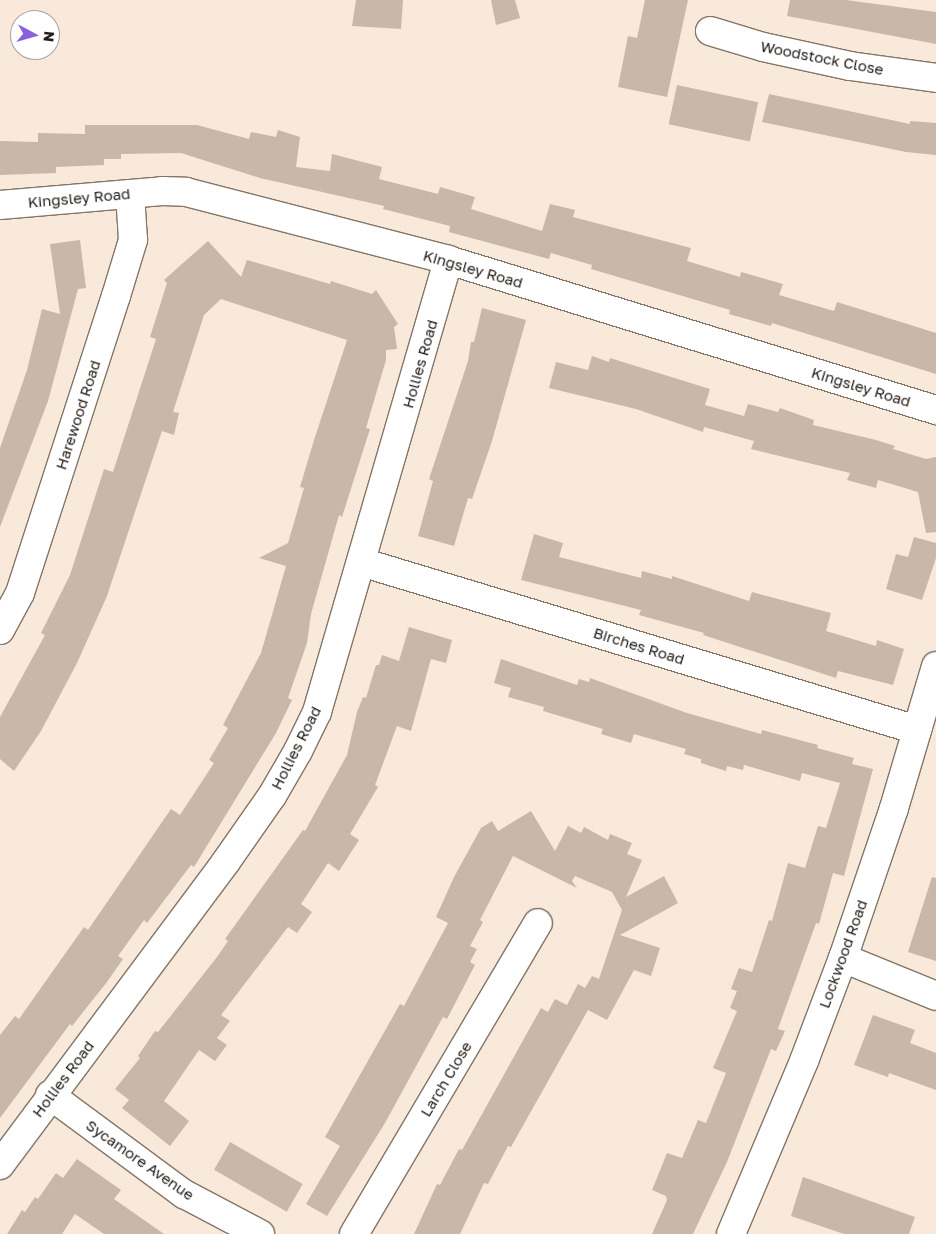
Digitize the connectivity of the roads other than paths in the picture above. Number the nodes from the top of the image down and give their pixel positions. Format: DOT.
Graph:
graph roads {
  1 [pos="710,30"];
  2 [pos="936,78"];
  3 [pos="130,194"];
  4 [pos="0,205"];
  5 [pos="448,260"];
  6 [pos="936,410"];
  7 [pos="361,562"];
  8 [pos="0,630"];
  9 [pos="936,666"];
  10 [pos="917,730"];
  11 [pos="538,923"];
  12 [pos="843,958"];
  13 [pos="936,996"];
  14 [pos="50,1095"];
  15 [pos="0,1165"];
  16 [pos="260,1234"];
  17 [pos="354,1234"];
  18 [pos="731,1234"];
  1 -- 2 [label="street, Woodstock Close"];
  3 -- 4 [label="street, Kingsley Road"];
  3 -- 5 [label="street, Kingsley Road"];
  3 -- 8 [label="street, Harewood Road"];
  5 -- 6 [label="street, Kingsley Road"];
  5 -- 7 [label="street, Hollies Road"];
  7 -- 10 [label="street, Birches Road"];
  7 -- 14 [label="street, Hollies Road"];
  9 -- 10 [label="street, Lockwood Road"];
  10 -- 12 [label="street, Lockwood Road"];
  11 -- 17 [label="street, Larch Close"];
  12 -- 13 [label="street"];
  12 -- 18 [label="street, Lockwood Road"];
  14 -- 15 [label="street, Hollies Road"];
  14 -- 16 [label="street, Sycamore Avenue"];
}
